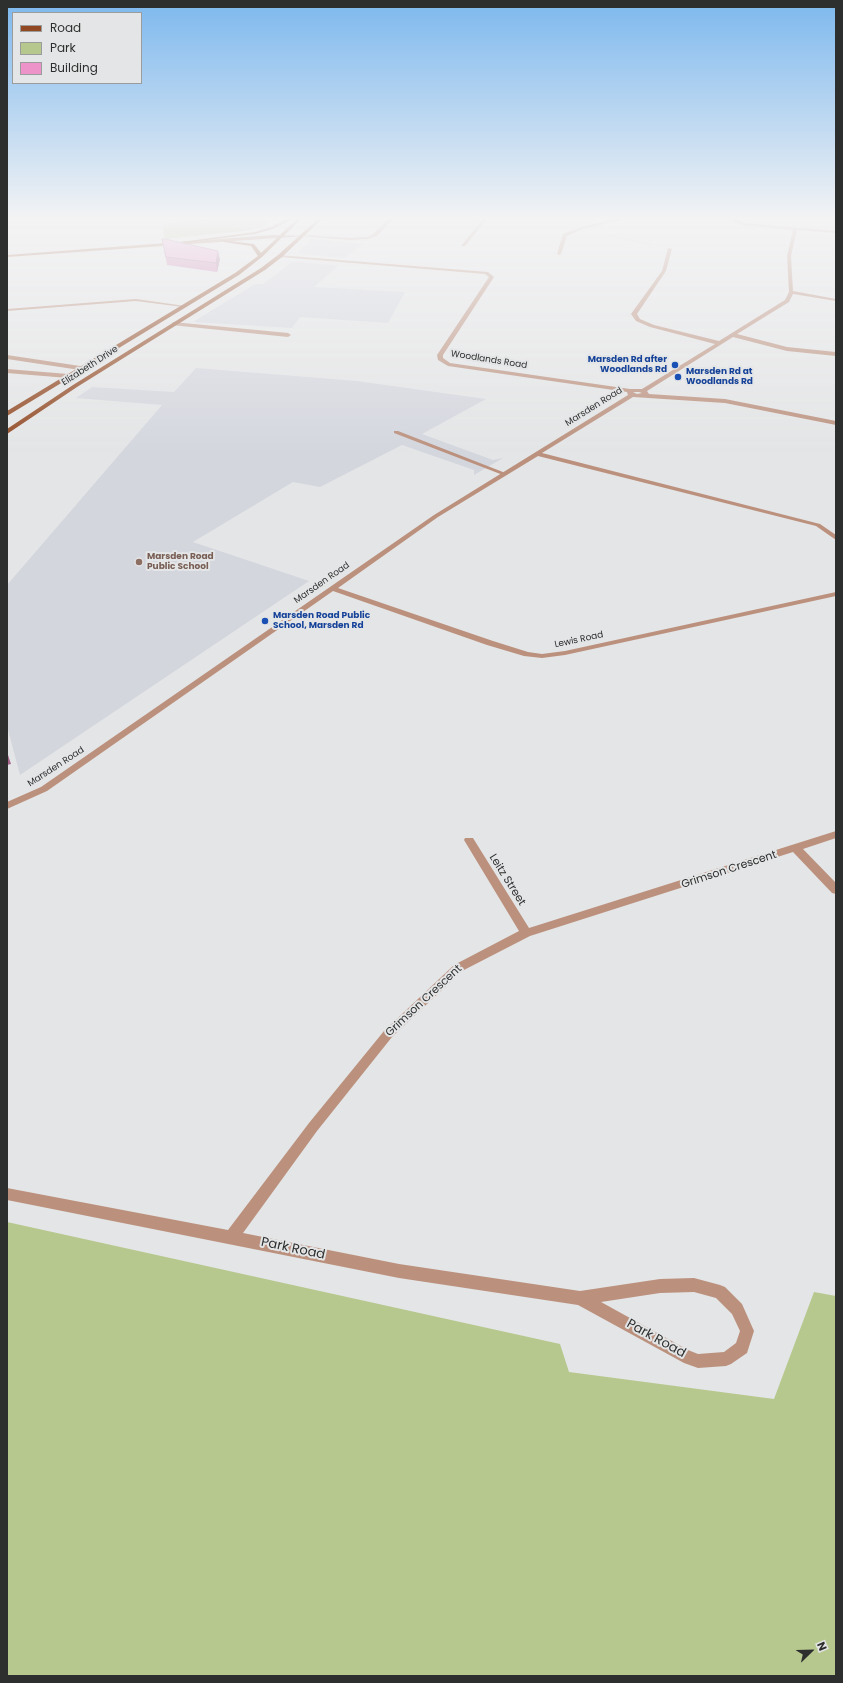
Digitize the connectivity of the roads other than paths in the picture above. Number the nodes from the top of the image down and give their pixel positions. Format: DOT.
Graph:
graph roads {
  1 [pos="197,298"];
  2 [pos="215,298"];
  3 [pos="478,298"];
  4 [pos="645,298"];
  5 [pos="789,298"];
  6 [pos="822,298"];
  7 [pos="836,300"];
  8 [pos="183,306"];
  9 [pos="7,310"];
  10 [pos="173,324"];
  11 [pos="288,335"];
  12 [pos="733,335"];
  13 [pos="719,343"];
  14 [pos="836,354"];
  15 [pos="7,357"];
  16 [pos="80,368"];
  17 [pos="7,371"];
  18 [pos="68,376"];
  19 [pos="631,393"];
  20 [pos="644,393"];
  21 [pos="7,414"];
  22 [pos="836,423"];
  23 [pos="7,432"];
  24 [pos="396,432"];
  25 [pos="538,454"];
  26 [pos="505,474"];
  27 [pos="836,538"];
  28 [pos="332,588"];
  29 [pos="836,594"];
  30 [pos="7,806"];
  31 [pos="836,834"];
  32 [pos="469,840"];
  33 [pos="796,848"];
  34 [pos="836,890"];
  35 [pos="526,933"];
  36 [pos="7,1194"];
  37 [pos="232,1237"];
  38 [pos="580,1298"];
  1 -- 8 [label="main road, Elizabeth Drive"];
  2 -- 10 [label="main road, Elizabeth Drive"];
  3 -- 19 [label="street, Woodlands Road"];
  4 -- 13 [label="street"];
  5 -- 12 [label="street"];
  6 -- 7 [label="street"];
  8 -- 9 [label="street"];
  8 -- 16 [label="main road, Elizabeth Drive"];
  10 -- 11 [label="street"];
  10 -- 23 [label="main road, Elizabeth Drive"];
  12 -- 13 [label="street"];
  12 -- 14 [label="street"];
  13 -- 20 [label="street"];
  15 -- 16 [label="street"];
  16 -- 18 [label="main road, Elizabeth Drive"];
  17 -- 18 [label="street"];
  18 -- 21 [label="main road, Elizabeth Drive"];
  19 -- 20 [label="street"];
  19 -- 25 [label="street, Marsden Road"];
  20 -- 22 [label="street"];
  24 -- 26 [label="street"];
  25 -- 26 [label="street, Marsden Road"];
  25 -- 27 [label="street"];
  26 -- 28 [label="street, Marsden Road"];
  28 -- 29 [label="street, Lewis Road"];
  28 -- 30 [label="street, Marsden Road"];
  31 -- 33 [label="street, Grimson Crescent"];
  32 -- 35 [label="street, Leitz Street"];
  33 -- 34 [label="street"];
  33 -- 35 [label="street, Grimson Crescent"];
  35 -- 37 [label="street, Grimson Crescent"];
  36 -- 37 [label="street, Park Road"];
  37 -- 38 [label="street, Park Road"];
  38 -- 38 [label="street, Park Road"];
}
